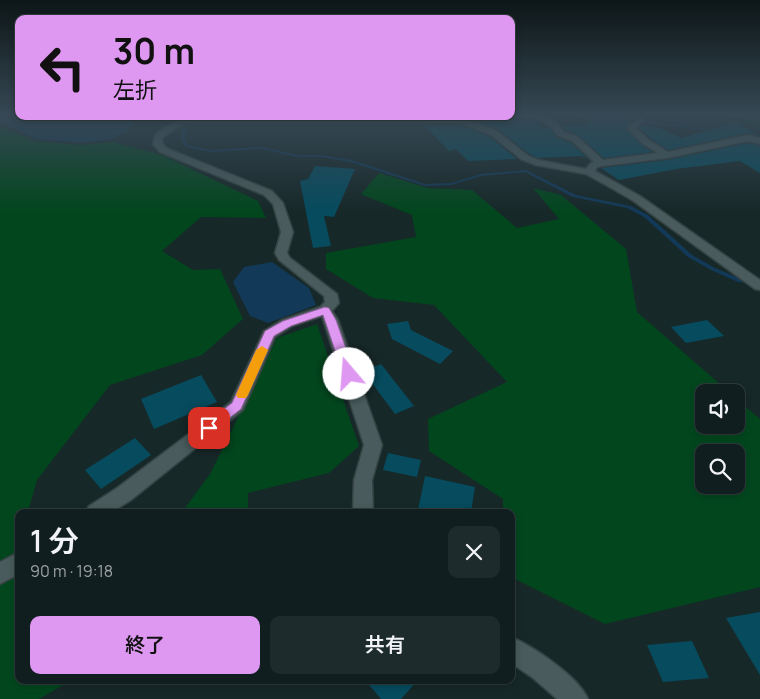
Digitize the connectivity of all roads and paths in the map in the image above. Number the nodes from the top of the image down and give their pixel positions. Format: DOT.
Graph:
graph roads {
  1 [pos="160,147"];
  2 [pos="511,147"];
  3 [pos="583,147"];
  4 [pos="653,147"];
  5 [pos="707,147"];
  6 [pos="667,155"];
  7 [pos="601,163"];
  8 [pos="589,172"];
  9 [pos="741,273"];
  10 [pos="760,273"];
  11 [pos="760,286"];
  12 [pos="325,310"];
  13 [pos="101,509"];
  14 [pos="363,509"];
  15 [pos="15,565"];
  16 [pos="0,574"];
  17 [pos="515,652"];
  18 [pos="575,699"];
  1 -- 12 [label="street"];
  2 -- 8 [label="street"];
  3 -- 7 [label="street"];
  4 -- 6 [label="street"];
  5 -- 6 [label="street"];
  6 -- 7 [label="street"];
  7 -- 8 [label="street"];
  8 -- 9 [label="street"];
  9 -- 10 [label="street"];
  9 -- 11 [label="street"];
  12 -- 13 [label="street"];
  12 -- 14 [label="street"];
  15 -- 16 [label="street"];
  17 -- 18 [label="street"];
}
